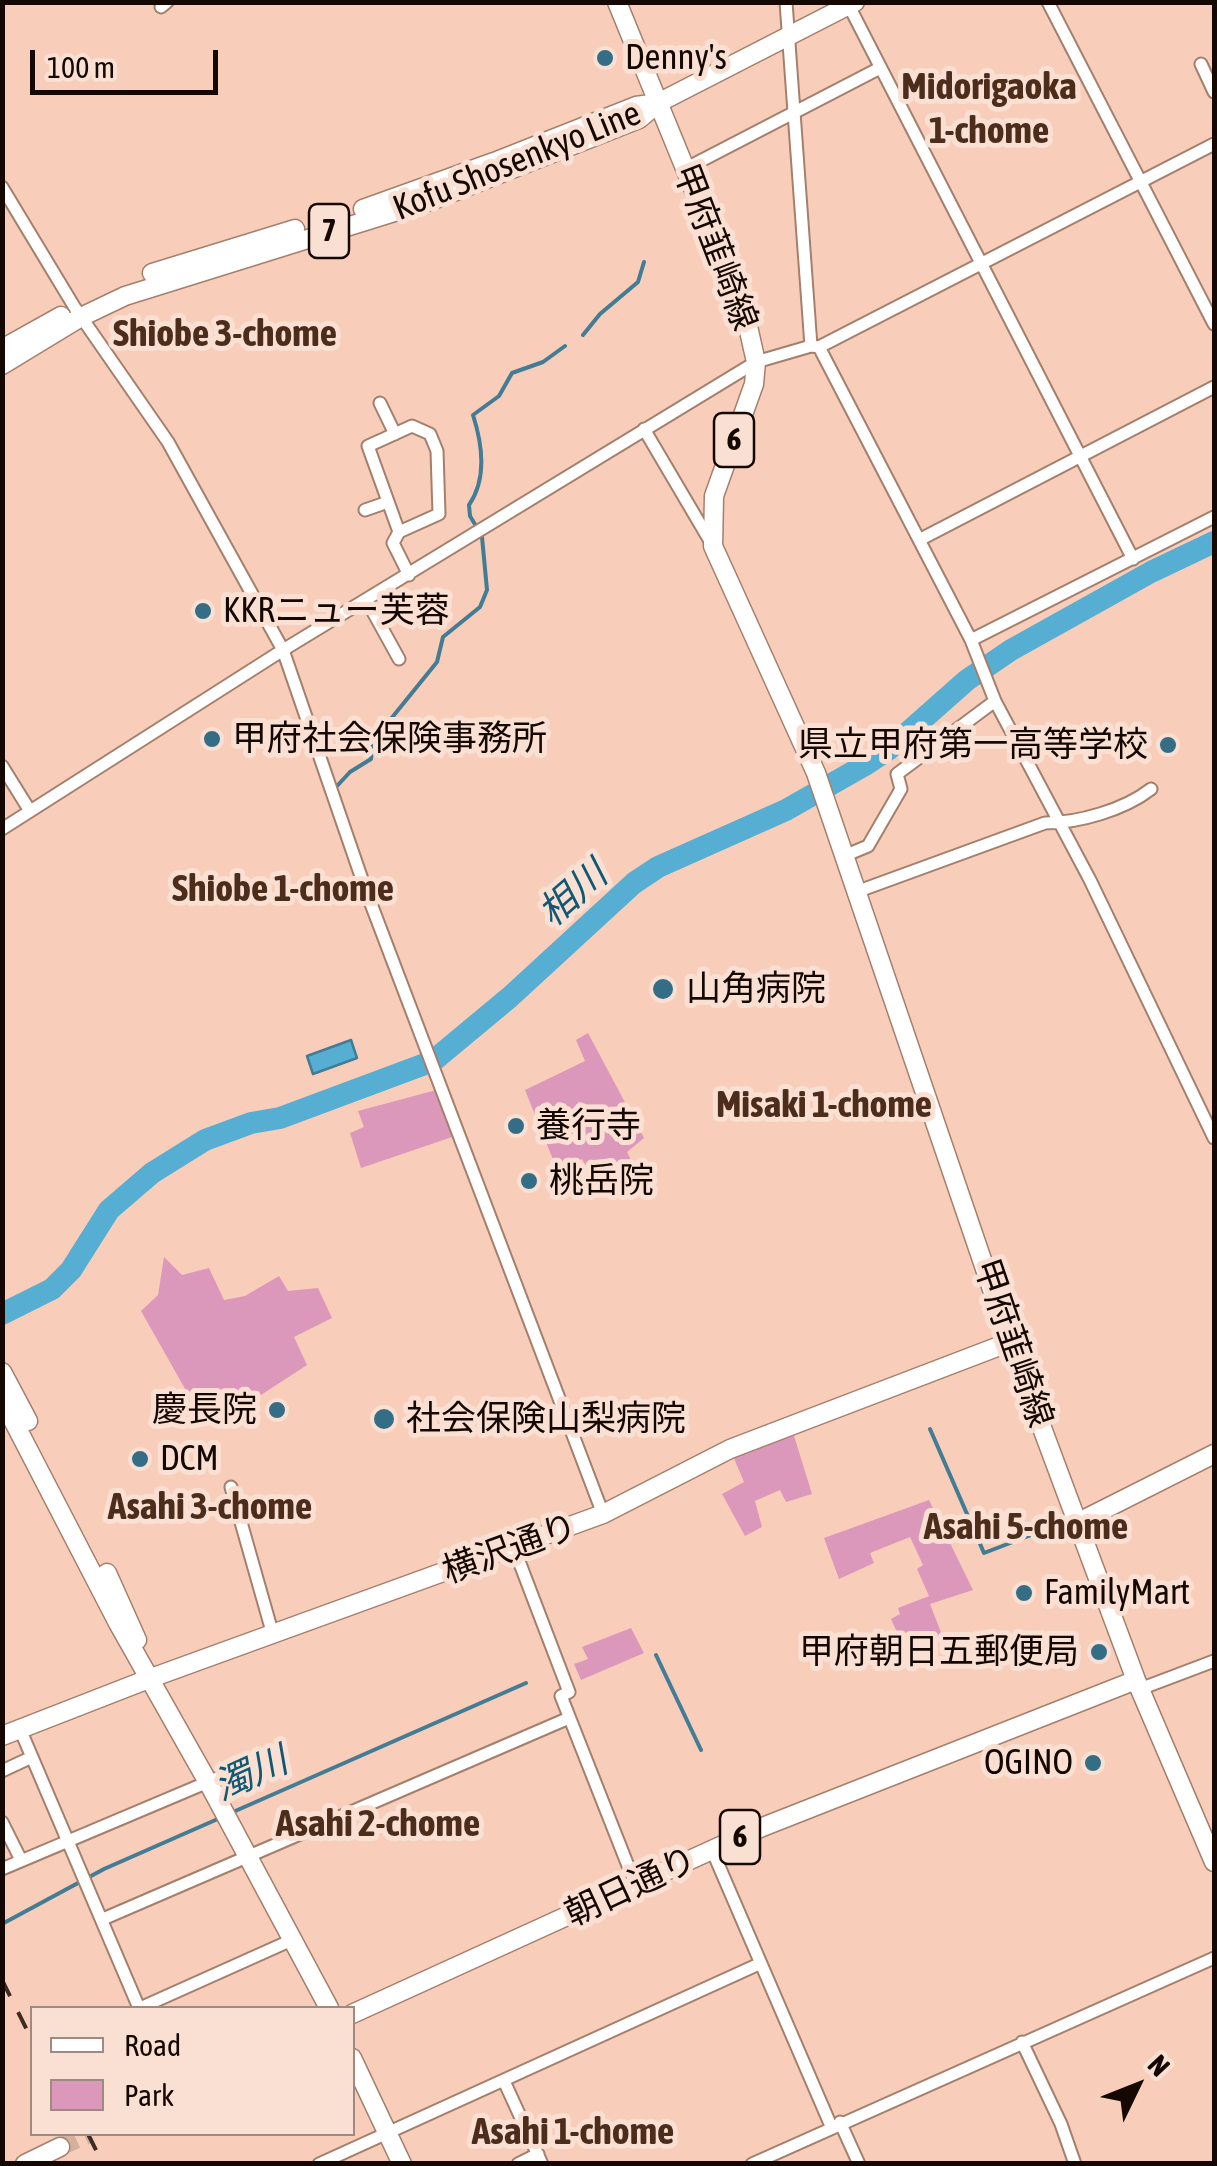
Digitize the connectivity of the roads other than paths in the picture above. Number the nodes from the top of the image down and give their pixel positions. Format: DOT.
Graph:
graph roads {
  1 [pos="617,2"];
  2 [pos="786,2"];
  3 [pos="1048,2"];
  4 [pos="850,4"];
  5 [pos="788,36"];
  6 [pos="1201,64"];
  7 [pos="880,68"];
  8 [pos="1214,92"];
  9 [pos="658,103"];
  10 [pos="792,115"];
  11 [pos="1214,144"];
  12 [pos="685,169"];
  13 [pos="1141,182"];
  14 [pos="2,187"];
  15 [pos="980,264"];
  16 [pos="78,313"];
  17 [pos="1214,324"];
  18 [pos="815,346"];
  19 [pos="2,349"];
  20 [pos="756,362"];
  21 [pos="2,365"];
  22 [pos="1214,387"];
  23 [pos="380,404"];
  24 [pos="644,429"];
  25 [pos="394,434"];
  26 [pos="1080,454"];
  27 [pos="388,502"];
  28 [pos="365,510"];
  29 [pos="1214,517"];
  30 [pos="399,532"];
  31 [pos="918,540"];
  32 [pos="712,546"];
  33 [pos="1133,559"];
  34 [pos="409,575"];
  35 [pos="367,601"];
  36 [pos="971,642"];
  37 [pos="283,650"];
  38 [pos="399,659"];
  39 [pos="995,700"];
  40 [pos="2,766"];
  41 [pos="1151,789"];
  42 [pos="30,811"];
  43 [pos="1060,823"];
  44 [pos="2,829"];
  45 [pos="844,856"];
  46 [pos="856,892"];
  47 [pos="1214,1138"];
  48 [pos="1010,1342"];
  49 [pos="2,1372"];
  50 [pos="2,1399"];
  51 [pos="12,1417"];
  52 [pos="1214,1454"];
  53 [pos="231,1488"];
  54 [pos="604,1514"];
  55 [pos="1077,1523"];
  56 [pos="514,1548"];
  57 [pos="274,1634"];
  58 [pos="1214,1660"];
  59 [pos="151,1678"];
  60 [pos="1138,1684"];
  61 [pos="569,1718"];
  62 [pos="11,1732"];
  63 [pos="279,1752"];
  64 [pos="32,1757"];
  65 [pos="2,1771"];
  66 [pos="209,1784"];
  67 [pos="2,1822"];
  68 [pos="69,1842"];
  69 [pos="712,1850"];
  70 [pos="249,1856"];
  71 [pos="21,1860"];
  72 [pos="1214,1862"];
  73 [pos="2,1869"];
  74 [pos="636,1886"];
  75 [pos="102,1919"];
  76 [pos="294,1939"];
  77 [pos="1214,1958"];
  78 [pos="759,1964"];
  79 [pos="138,2006"];
  80 [pos="143,2006"];
  81 [pos="327,2006"];
  82 [pos="355,2013"];
  83 [pos="1022,2042"];
  84 [pos="355,2064"];
  85 [pos="504,2081"];
  86 [pos="836,2124"];
  87 [pos="388,2132"];
  88 [pos="60,2147"];
  89 [pos="540,2159"];
  90 [pos="25,2164"];
  91 [pos="319,2164"];
  92 [pos="402,2164"];
  93 [pos="518,2164"];
  94 [pos="752,2164"];
  95 [pos="859,2164"];
  96 [pos="1075,2164"];
  1 -- 9 [label="main road, 甲府韮崎線 / 6"];
  2 -- 5 [label="street"];
  3 -- 13 [label="street"];
  4 -- 5 [label="main road, Kofu Shosenkyo Line"];
  4 -- 7 [label="street"];
  5 -- 9 [label="main road, Kofu Shosenkyo Line"];
  5 -- 10 [label="street"];
  6 -- 8 [label="street"];
  7 -- 10 [label="street"];
  7 -- 15 [label="street"];
  9 -- 12 [label="main road, 甲府韮崎線 / 6"];
  9 -- 16 [label="main road, Kofu Shosenkyo Line / 7"];
  10 -- 12 [label="street"];
  10 -- 18 [label="street"];
  11 -- 13 [label="street"];
  12 -- 20 [label="main road, 甲府韮崎線 / 6"];
  13 -- 15 [label="street"];
  13 -- 17 [label="street"];
  14 -- 16 [label="street"];
  15 -- 18 [label="street"];
  15 -- 26 [label="street"];
  16 -- 19 [label="main road, Kofu Shosenkyo Line / 7"];
  16 -- 21 [label="main road, Kofu Shosenkyo Line / 7"];
  16 -- 37 [label="street"];
  18 -- 20 [label="street"];
  18 -- 31 [label="street"];
  20 -- 24 [label="street"];
  20 -- 32 [label="main road, 甲府韮崎線 / 6"];
  22 -- 26 [label="street"];
  23 -- 25 [label="street"];
  24 -- 32 [label="street"];
  24 -- 34 [label="street"];
  25 -- 27 [label="street"];
  25 -- 30 [label="street"];
  26 -- 31 [label="street"];
  26 -- 33 [label="street"];
  27 -- 28 [label="street"];
  27 -- 30 [label="street"];
  29 -- 33 [label="street"];
  30 -- 34 [label="street"];
  31 -- 36 [label="street"];
  32 -- 45 [label="main road, 甲府韮崎線 / 6"];
  33 -- 36 [label="street"];
  34 -- 35 [label="street"];
  35 -- 37 [label="street"];
  35 -- 38 [label="street"];
  36 -- 39 [label="street"];
  37 -- 42 [label="street"];
  37 -- 54 [label="street"];
  39 -- 43 [label="street"];
  39 -- 45 [label="street"];
  40 -- 42 [label="street"];
  41 -- 43 [label="street"];
  42 -- 44 [label="street"];
  43 -- 46 [label="street"];
  43 -- 47 [label="street"];
  45 -- 46 [label="main road, 甲府韮崎線 / 6"];
  46 -- 48 [label="main road, 甲府韮崎線 / 6"];
  48 -- 54 [label="main road, 横沢通り"];
  48 -- 55 [label="main road, 甲府韮崎線 / 6"];
  49 -- 51 [label="main road"];
  50 -- 51 [label="main road"];
  51 -- 59 [label="main road"];
  52 -- 55 [label="main road"];
  53 -- 57 [label="street"];
  54 -- 56 [label="main road, 横沢通り"];
  55 -- 60 [label="main road, 甲府韮崎線 / 6"];
  56 -- 57 [label="main road, 横沢通り"];
  56 -- 61 [label="street"];
  57 -- 59 [label="main road, 横沢通り"];
  58 -- 60 [label="street"];
  59 -- 62 [label="main road, 横沢通り"];
  59 -- 66 [label="main road"];
  60 -- 69 [label="main road, 朝日通り / 6"];
  60 -- 72 [label="main road, 甲府韮崎線 / 6"];
  61 -- 70 [label="street"];
  61 -- 74 [label="street"];
  62 -- 64 [label="street"];
  63 -- 66 [label="street"];
  64 -- 65 [label="street"];
  64 -- 68 [label="street"];
  66 -- 68 [label="street"];
  66 -- 70 [label="main road"];
  67 -- 71 [label="street"];
  68 -- 71 [label="street"];
  68 -- 75 [label="street"];
  69 -- 74 [label="main road, 朝日通り / 6"];
  69 -- 78 [label="street"];
  70 -- 75 [label="street"];
  70 -- 76 [label="main road"];
  71 -- 73 [label="street"];
  74 -- 82 [label="main road, 朝日通り / 6"];
  75 -- 79 [label="street"];
  76 -- 80 [label="street"];
  76 -- 81 [label="main road"];
  77 -- 83 [label="street"];
  78 -- 85 [label="street"];
  78 -- 86 [label="street"];
  83 -- 86 [label="street"];
  83 -- 96 [label="street"];
  84 -- 87 [label="main road"];
  85 -- 87 [label="street"];
  85 -- 89 [label="street"];
  86 -- 94 [label="street"];
  86 -- 95 [label="street"];
  87 -- 91 [label="street"];
  87 -- 92 [label="main road"];
  88 -- 90 [label="main road"];
  89 -- 93 [label="street"];
}
